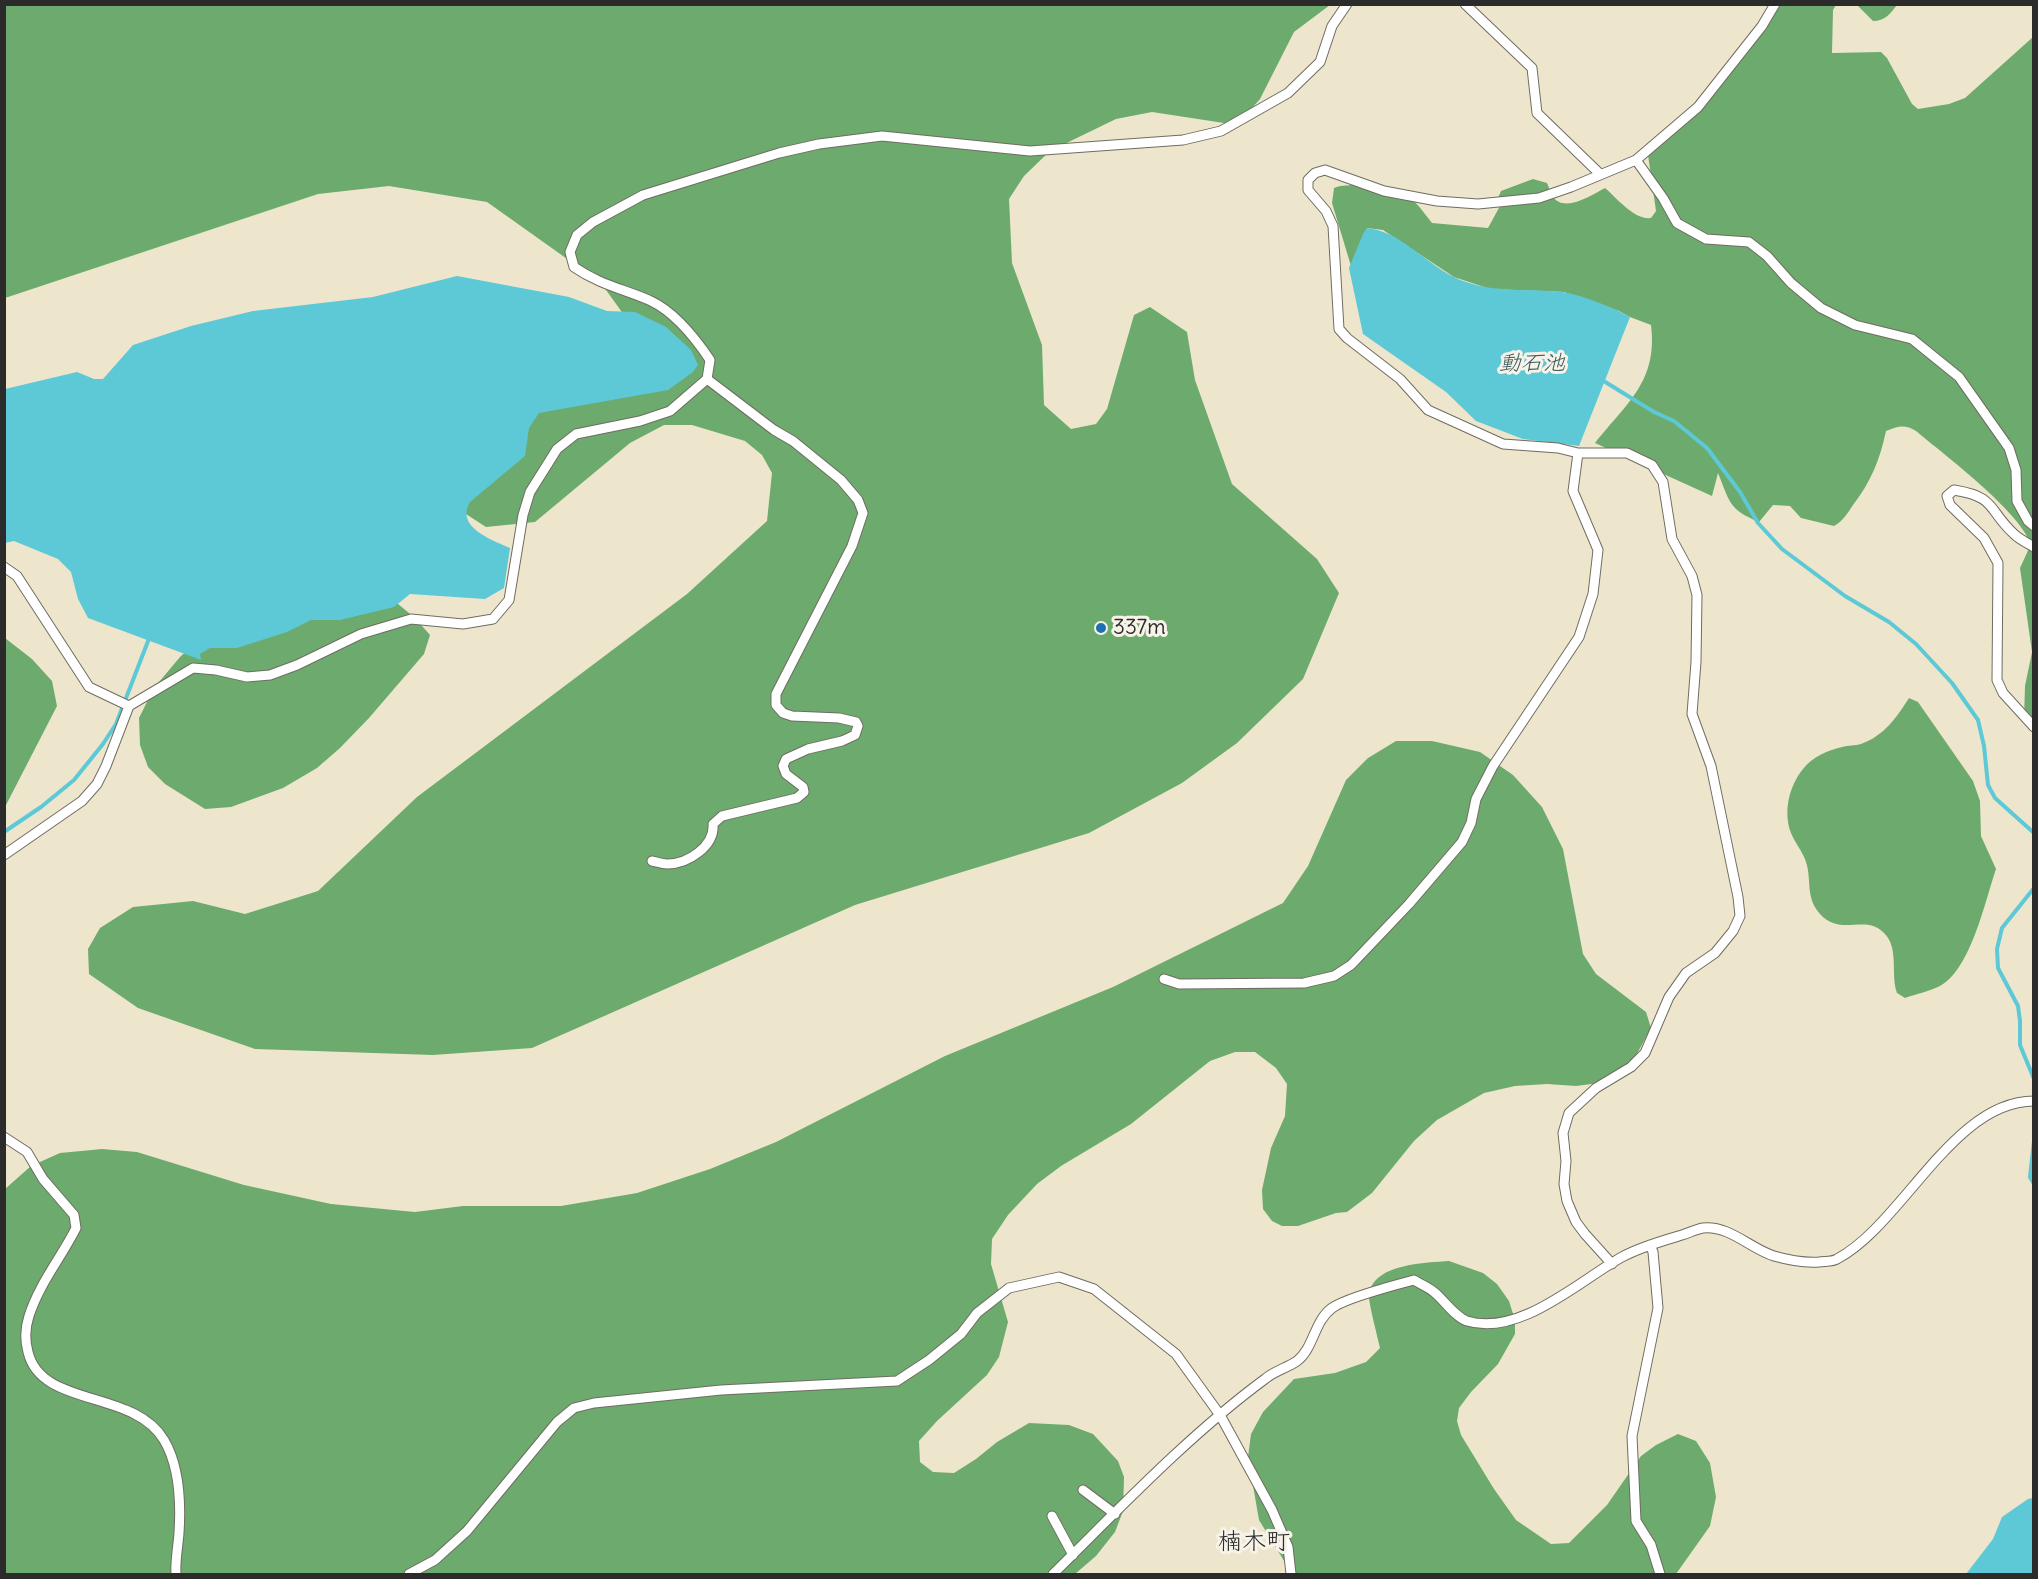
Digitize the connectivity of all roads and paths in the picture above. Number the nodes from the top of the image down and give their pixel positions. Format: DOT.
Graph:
graph roads {
  1 [pos="1347,4"];
  2 [pos="1465,4"];
  3 [pos="1775,4"];
  4 [pos="1636,160"];
  5 [pos="1600,174"];
  6 [pos="707,379"];
  7 [pos="1578,453"];
  8 [pos="2034,526"];
  9 [pos="2034,548"];
  10 [pos="4,567"];
  11 [pos="129,706"];
  12 [pos="2034,728"];
  13 [pos="15,848"];
  14 [pos="4,855"];
  15 [pos="4,860"];
  16 [pos="652,861"];
  17 [pos="1164,979"];
  18 [pos="2034,1101"];
  19 [pos="4,1137"];
  20 [pos="1650,1245"];
  21 [pos="1612,1264"];
  22 [pos="1220,1415"];
  23 [pos="1083,1490"];
  24 [pos="1114,1514"];
  25 [pos="1052,1516"];
  26 [pos="1073,1555"];
  27 [pos="176,1575"];
  28 [pos="409,1575"];
  29 [pos="1053,1575"];
  30 [pos="1290,1575"];
  31 [pos="1660,1575"];
  1 -- 6 [label="street"];
  2 -- 5 [label="street"];
  3 -- 4 [label="street"];
  4 -- 5 [label="street"];
  4 -- 8 [label="street"];
  5 -- 7 [label="street"];
  6 -- 11 [label="street"];
  6 -- 16 [label="street"];
  7 -- 17 [label="street"];
  7 -- 21 [label="street"];
  9 -- 12 [label="street"];
  10 -- 11 [label="street"];
  11 -- 13 [label="street"];
  13 -- 14 [label="street"];
  13 -- 15 [label="street"];
  18 -- 20 [label="street"];
  19 -- 27 [label="street"];
  20 -- 21 [label="street"];
  20 -- 31 [label="street"];
  21 -- 22 [label="street"];
  22 -- 24 [label="street"];
  22 -- 28 [label="street"];
  22 -- 30 [label="street"];
  23 -- 24 [label="street"];
  24 -- 26 [label="street"];
  25 -- 26 [label="street"];
  26 -- 29 [label="street"];
}
